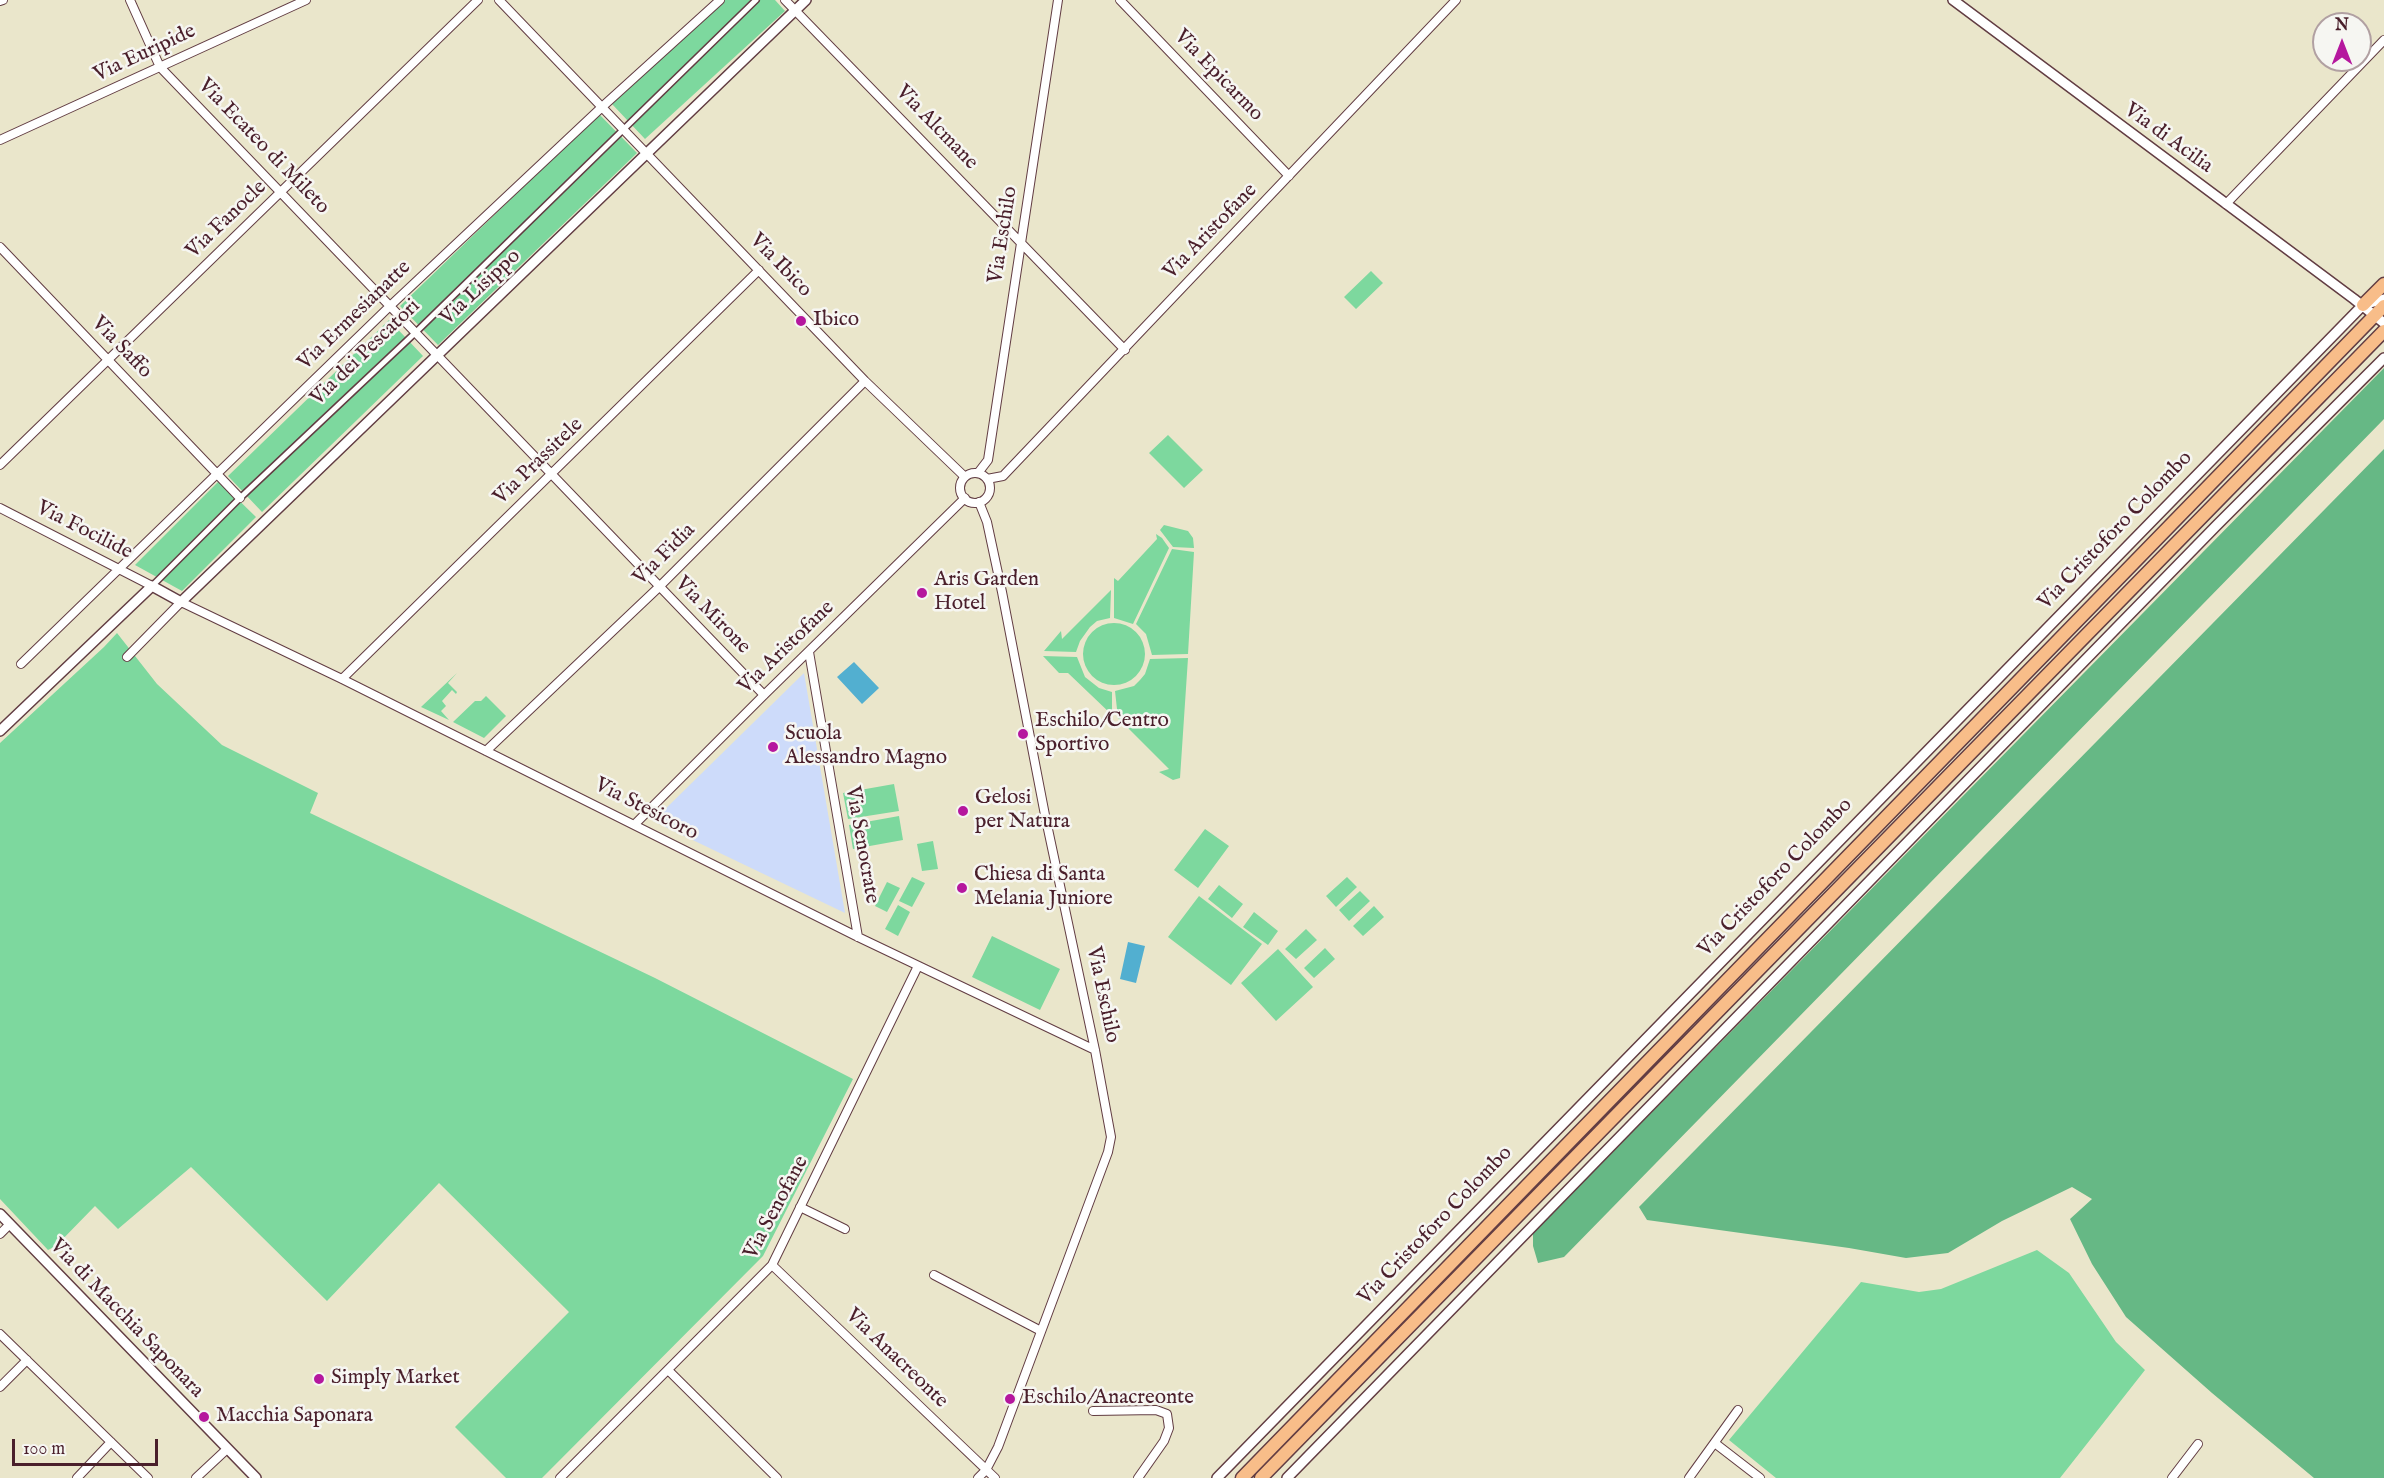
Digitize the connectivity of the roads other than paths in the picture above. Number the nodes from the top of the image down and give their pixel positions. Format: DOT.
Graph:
graph roads {
  1 [pos="130,0"];
  2 [pos="306,0"];
  3 [pos="478,0"];
  4 [pos="499,0"];
  5 [pos="720,0"];
  6 [pos="756,0"];
  7 [pos="785,0"];
  8 [pos="806,0"];
  9 [pos="1058,0"];
  10 [pos="1456,0"];
  11 [pos="1953,0"];
  12 [pos="1126,2"];
  13 [pos="795,10"];
  14 [pos="2384,40"];
  15 [pos="160,67"];
  16 [pos="602,107"];
  17 [pos="623,129"];
  18 [pos="0,140"];
  19 [pos="647,156"];
  20 [pos="1289,176"];
  21 [pos="282,192"];
  22 [pos="2226,204"];
  23 [pos="1021,242"];
  24 [pos="0,247"];
  25 [pos="759,270"];
  26 [pos="2384,284"];
  27 [pos="2384,299"];
  28 [pos="390,306"];
  29 [pos="2363,306"];
  30 [pos="2381,315"];
  31 [pos="2384,331"];
  32 [pos="415,333"];
  33 [pos="1125,350"];
  34 [pos="437,355"];
  35 [pos="2384,358"];
  36 [pos="108,361"];
  37 [pos="866,381"];
  38 [pos="0,465"];
  39 [pos="216,473"];
  40 [pos="978,473"];
  41 [pos="552,475"];
  42 [pos="965,477"];
  43 [pos="987,478"];
  44 [pos="240,498"];
  45 [pos="965,498"];
  46 [pos="979,502"];
  47 [pos="0,508"];
  48 [pos="2194,525"];
  49 [pos="2216,526"];
  50 [pos="119,570"];
  51 [pos="152,586"];
  52 [pos="658,587"];
  53 [pos="181,602"];
  54 [pos="809,652"];
  55 [pos="127,657"];
  56 [pos="21,664"];
  57 [pos="342,679"];
  58 [pos="764,695"];
  59 [pos="0,731"];
  60 [pos="486,751"];
  61 [pos="636,824"];
  62 [pos="858,937"];
  63 [pos="918,966"];
  64 [pos="1095,1050"];
  65 [pos="800,1207"];
  66 [pos="0,1214"];
  67 [pos="10,1224"];
  68 [pos="845,1229"];
  69 [pos="0,1234"];
  70 [pos="772,1265"];
  71 [pos="934,1275"];
  72 [pos="1041,1331"];
  73 [pos="0,1334"];
  74 [pos="27,1360"];
  75 [pos="668,1370"];
  76 [pos="0,1387"];
  77 [pos="1738,1410"];
  78 [pos="1093,1411"];
  79 [pos="111,1442"];
  80 [pos="1716,1444"];
  81 [pos="2199,1444"];
  82 [pos="226,1449"];
  83 [pos="986,1470"];
  84 [pos="77,1478"];
  85 [pos="148,1478"];
  86 [pos="196,1478"];
  87 [pos="256,1478"];
  88 [pos="560,1478"];
  89 [pos="777,1478"];
  90 [pos="978,1478"];
  91 [pos="995,1478"];
  92 [pos="1138,1478"];
  93 [pos="1217,1478"];
  94 [pos="1242,1478"];
  95 [pos="1261,1478"];
  96 [pos="1287,1478"];
  97 [pos="1689,1478"];
  98 [pos="1760,1478"];
  99 [pos="2172,1478"];
  1 -- 15 [label="street, Via Ecateo di Mileto"];
  2 -- 15 [label="street, Via Euripide"];
  3 -- 21 [label="street, Via Fanocle"];
  4 -- 16 [label="street, Via Ibico"];
  5 -- 16 [label="street, Via Ermesianatte"];
  6 -- 17 [label="street, Via dei Pescatori"];
  7 -- 13 [label="street, Via Alcmane"];
  8 -- 13 [label="street, Via Lisippo"];
  9 -- 23 [label="street, Via Eschilo"];
  10 -- 20 [label="street, Via Aristofane"];
  11 -- 22 [label="street, Via di Acilia"];
  12 -- 20 [label="street, Via Epicarmo"];
  13 -- 19 [label="street, Via Lisippo"];
  13 -- 23 [label="street, Via Alcmane"];
  14 -- 22 [label="street"];
  15 -- 18 [label="street, Via Euripide"];
  15 -- 21 [label="street, Via Ecateo di Mileto"];
  16 -- 17 [label="street, Via Ibico"];
  16 -- 28 [label="street, Via Ermesianatte"];
  17 -- 19 [label="street, Via Ibico"];
  17 -- 32 [label="street, Via dei Pescatori"];
  19 -- 25 [label="street, Via Ibico"];
  19 -- 34 [label="street, Via Lisippo"];
  20 -- 33 [label="street, Via Aristofane"];
  21 -- 28 [label="street, Via Ecateo di Mileto"];
  21 -- 36 [label="street, Via Fanocle"];
  22 -- 29 [label="street, Via di Acilia"];
  23 -- 33 [label="street, Via Alcmane"];
  23 -- 40 [label="street, Via Eschilo"];
  24 -- 36 [label="street, Via Saffo"];
  25 -- 37 [label="street, Via Ibico"];
  25 -- 41 [label="street, Via Prassitele"];
  26 -- 29 [label="main road"];
  27 -- 29 [label="street, Via Cristoforo Colombo"];
  28 -- 32 [label="street, Via Ecateo di Mileto"];
  28 -- 39 [label="street, Via Ermesianatte"];
  29 -- 30 [label="street, Via Cristoforo Colombo"];
  29 -- 93 [label="street, Via Cristoforo Colombo"];
  30 -- 94 [label="main road, Via Cristoforo Colombo"];
  31 -- 48 [label="main road"];
  32 -- 34 [label="street, Via Mirone"];
  32 -- 44 [label="street, Via dei Pescatori"];
  33 -- 43 [label="street, Via Aristofane"];
  34 -- 41 [label="street, Via Mirone"];
  34 -- 53 [label="street, Via Lisippo"];
  35 -- 49 [label="street"];
  36 -- 38 [label="street, Via Fanocle"];
  36 -- 39 [label="street, Via Saffo"];
  37 -- 42 [label="street, Via Ibico"];
  37 -- 52 [label="street, Via Fidia"];
  39 -- 44 [label="street, Via Saffo"];
  39 -- 50 [label="street, Via Ermesianatte"];
  40 -- 42 [label="street"];
  40 -- 43 [label="street"];
  41 -- 52 [label="street, Via Mirone"];
  41 -- 57 [label="street, Via Prassitele"];
  42 -- 45 [label="street"];
  43 -- 46 [label="street"];
  44 -- 51 [label="street, Via dei Pescatori"];
  45 -- 46 [label="street"];
  45 -- 54 [label="street, Via Aristofane"];
  46 -- 64 [label="street, Via Eschilo"];
  47 -- 50 [label="street, Via Focilide"];
  48 -- 49 [label="street"];
  48 -- 95 [label="main road"];
  49 -- 96 [label="street"];
  50 -- 51 [label="street, Via Focilide"];
  50 -- 56 [label="street, Via Ermesianatte"];
  51 -- 53 [label="street, Via Stesicoro"];
  51 -- 59 [label="street, Via dei Pescatori"];
  52 -- 58 [label="street, Via Mirone"];
  52 -- 60 [label="street, Via Fidia"];
  53 -- 55 [label="street"];
  53 -- 57 [label="street, Via Stesicoro"];
  54 -- 58 [label="street, Via Aristofane"];
  54 -- 62 [label="street, Via Senocrate"];
  57 -- 60 [label="street, Via Stesicoro"];
  58 -- 61 [label="street, Via Aristofane"];
  60 -- 61 [label="street, Via Stesicoro"];
  61 -- 62 [label="street, Via Stesicoro"];
  62 -- 63 [label="street, Via Stesicoro"];
  63 -- 64 [label="street, Via Stesicoro"];
  63 -- 65 [label="street, Via Senofane"];
  64 -- 72 [label="street, Via Eschilo"];
  65 -- 68 [label="street"];
  65 -- 70 [label="street, Via Senofane"];
  66 -- 67 [label="street, Via di Macchia Saponara"];
  67 -- 69 [label="street"];
  67 -- 82 [label="street, Via di Macchia Saponara"];
  70 -- 75 [label="street, Via Senofane"];
  70 -- 83 [label="street, Via Anacreonte"];
  71 -- 72 [label="street"];
  72 -- 83 [label="street, Via Eschilo"];
  73 -- 74 [label="street"];
  74 -- 76 [label="street"];
  74 -- 79 [label="street"];
  75 -- 88 [label="street, Via Senofane"];
  75 -- 89 [label="street"];
  77 -- 80 [label="street"];
  78 -- 92 [label="street"];
  79 -- 84 [label="street"];
  79 -- 85 [label="street"];
  80 -- 97 [label="street"];
  80 -- 98 [label="street"];
  81 -- 99 [label="street"];
  82 -- 86 [label="street"];
  82 -- 87 [label="street, Via di Macchia Saponara"];
  83 -- 90 [label="street, Via Eschilo"];
  83 -- 91 [label="street, Via Anacreonte"];
}
